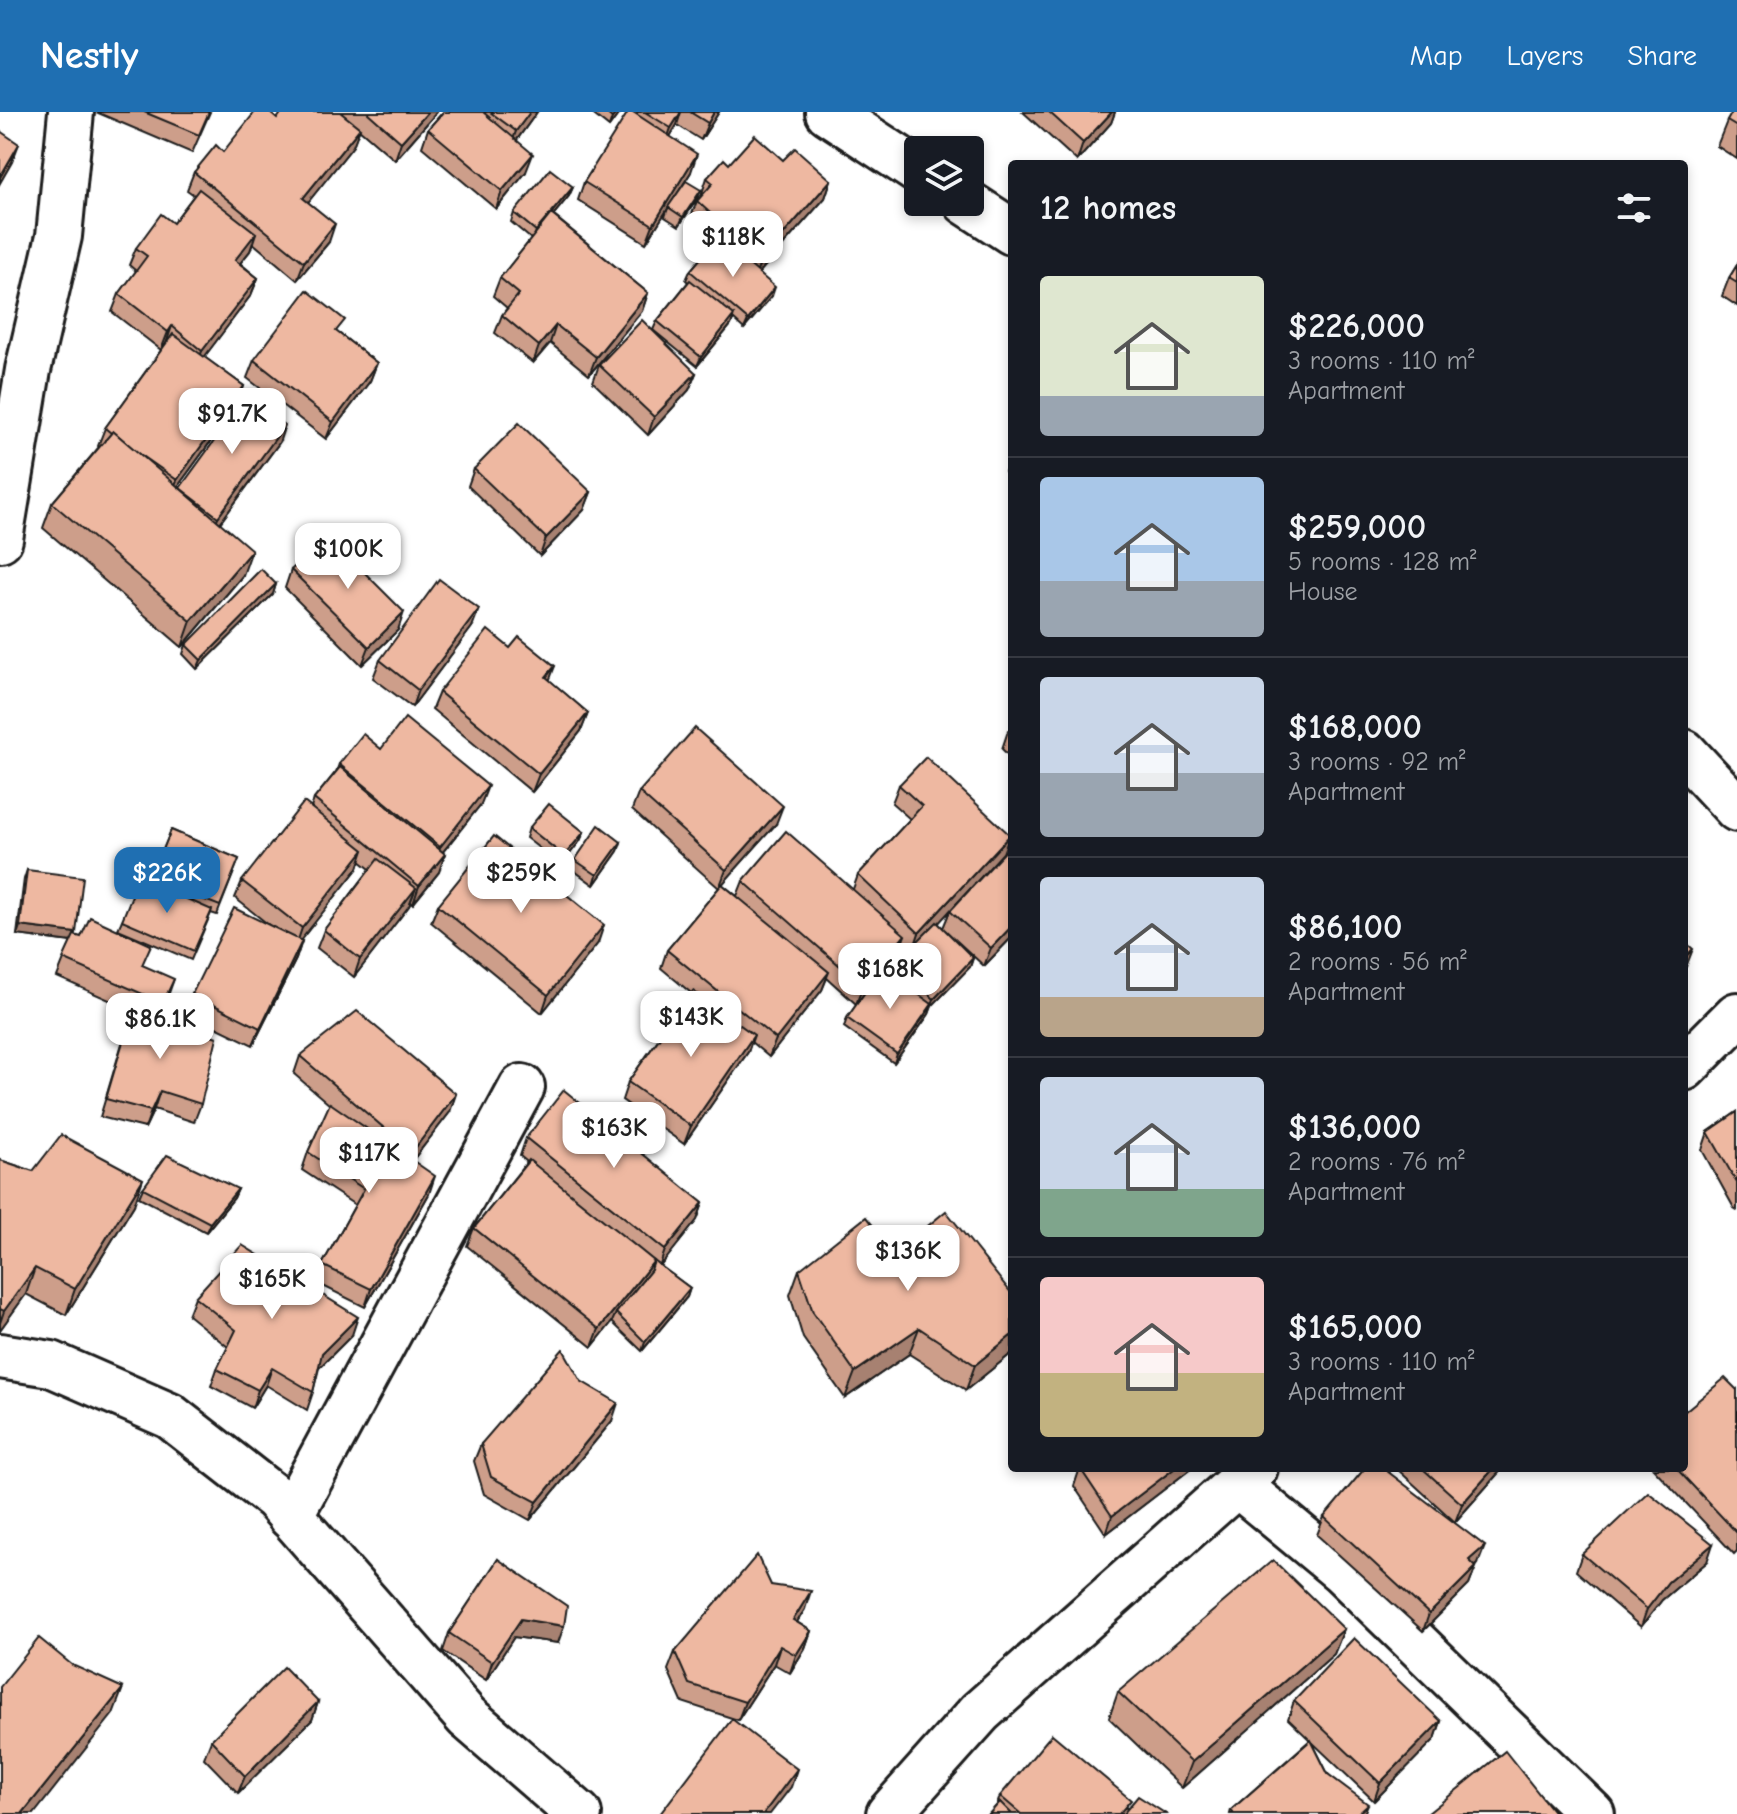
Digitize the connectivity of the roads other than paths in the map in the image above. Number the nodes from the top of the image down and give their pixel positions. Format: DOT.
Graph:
graph roads {
  1 [pos="71,112"];
  2 [pos="828,112"];
  3 [pos="904,162"];
  4 [pos="984,214"];
  5 [pos="1008,229"];
  6 [pos="14,357"];
  7 [pos="0,539"];
  8 [pos="1688,756"];
  9 [pos="1737,809"];
  10 [pos="1737,1015"];
  11 [pos="1688,1064"];
  12 [pos="522,1087"];
  13 [pos="0,1356"];
  14 [pos="1246,1476"];
  15 [pos="290,1516"];
  16 [pos="579,1814"];
  17 [pos="889,1814"];
  18 [pos="1592,1814"];
  1 -- 6 [label="street"];
  2 -- 3 [label="street"];
  4 -- 5 [label="street"];
  6 -- 7 [label="street"];
  8 -- 9 [label="street"];
  10 -- 11 [label="street"];
  12 -- 15 [label="street"];
  13 -- 15 [label="street"];
  14 -- 17 [label="street"];
  14 -- 18 [label="street"];
  15 -- 16 [label="street"];
}
